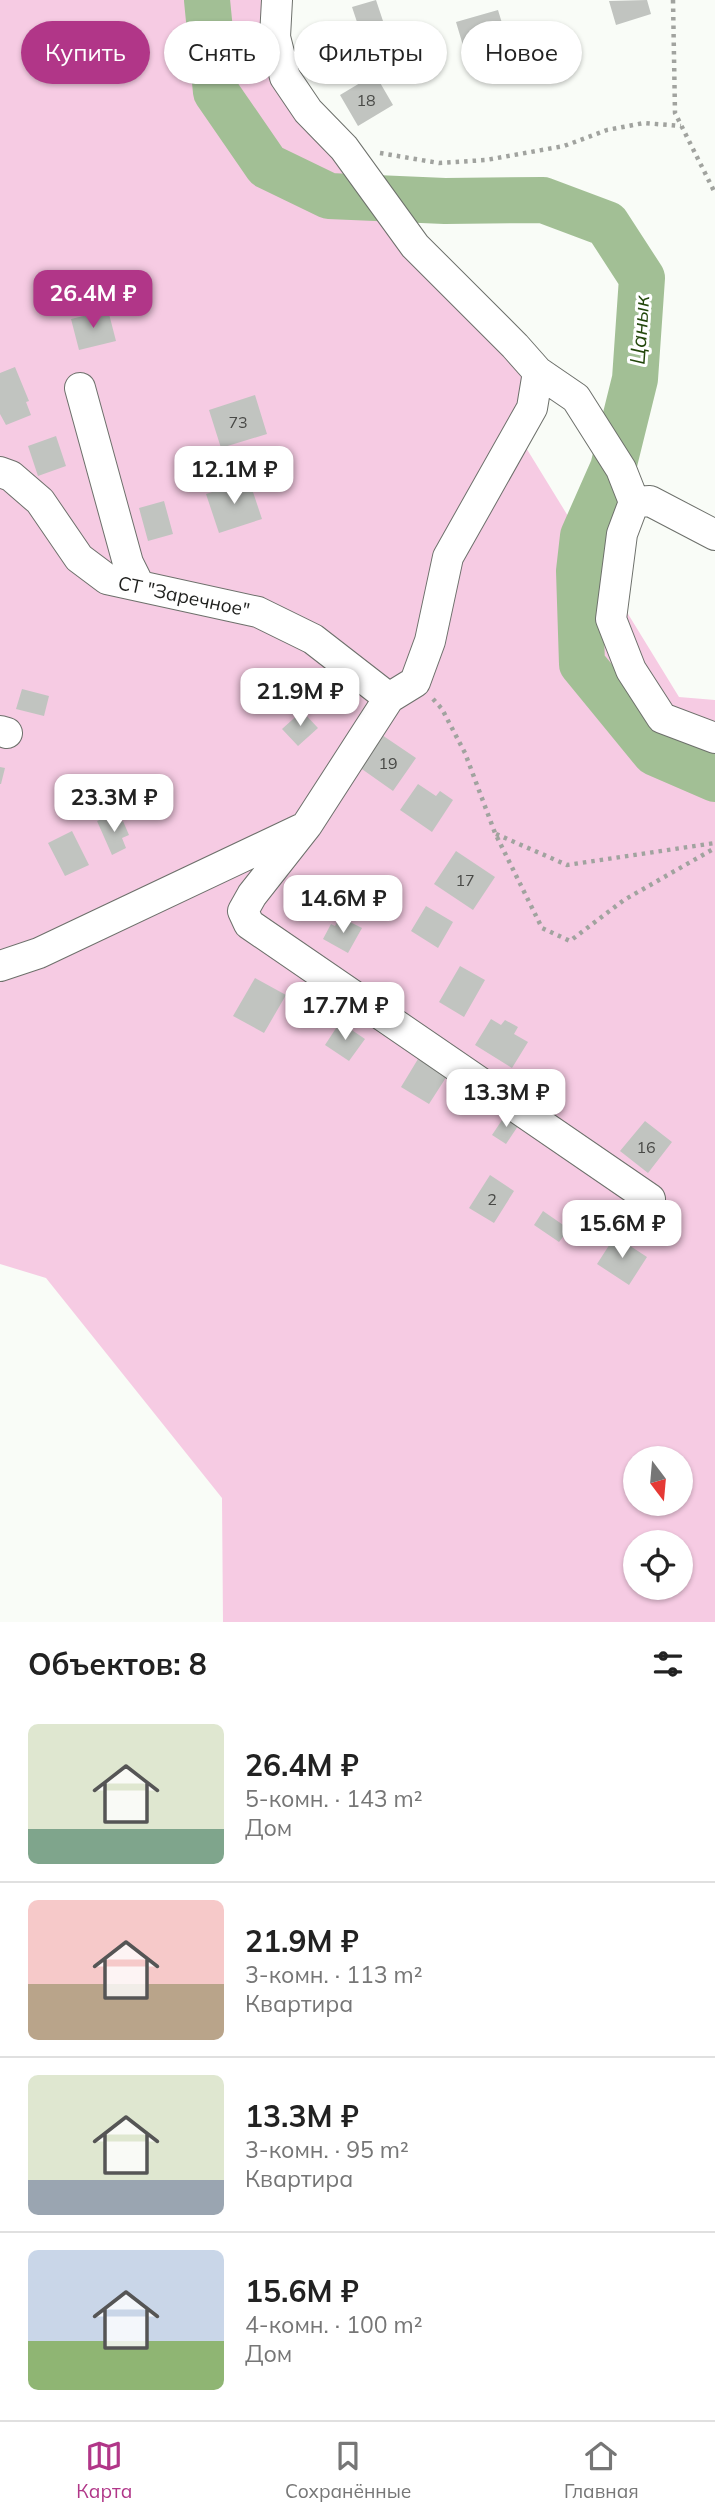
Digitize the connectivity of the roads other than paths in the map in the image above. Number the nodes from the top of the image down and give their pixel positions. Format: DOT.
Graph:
graph roads {
  1 [pos="277,0"];
  2 [pos="538,372"];
  3 [pos="80,388"];
  4 [pos="0,472"];
  5 [pos="634,502"];
  6 [pos="715,535"];
  7 [pos="139,585"];
  8 [pos="389,698"];
  9 [pos="715,738"];
  10 [pos="307,825"];
  11 [pos="0,965"];
  12 [pos="650,1199"];
  1 -- 2 [label="lane"];
  2 -- 5 [label="lane"];
  2 -- 8 [label="lane"];
  3 -- 7 [label="lane"];
  4 -- 7 [label="lane, СТ \"Заречное\""];
  5 -- 6 [label="lane"];
  5 -- 9 [label="lane"];
  7 -- 8 [label="lane, СТ \"Заречное\""];
  8 -- 10 [label="lane"];
  10 -- 11 [label="lane"];
  10 -- 12 [label="lane"];
}
